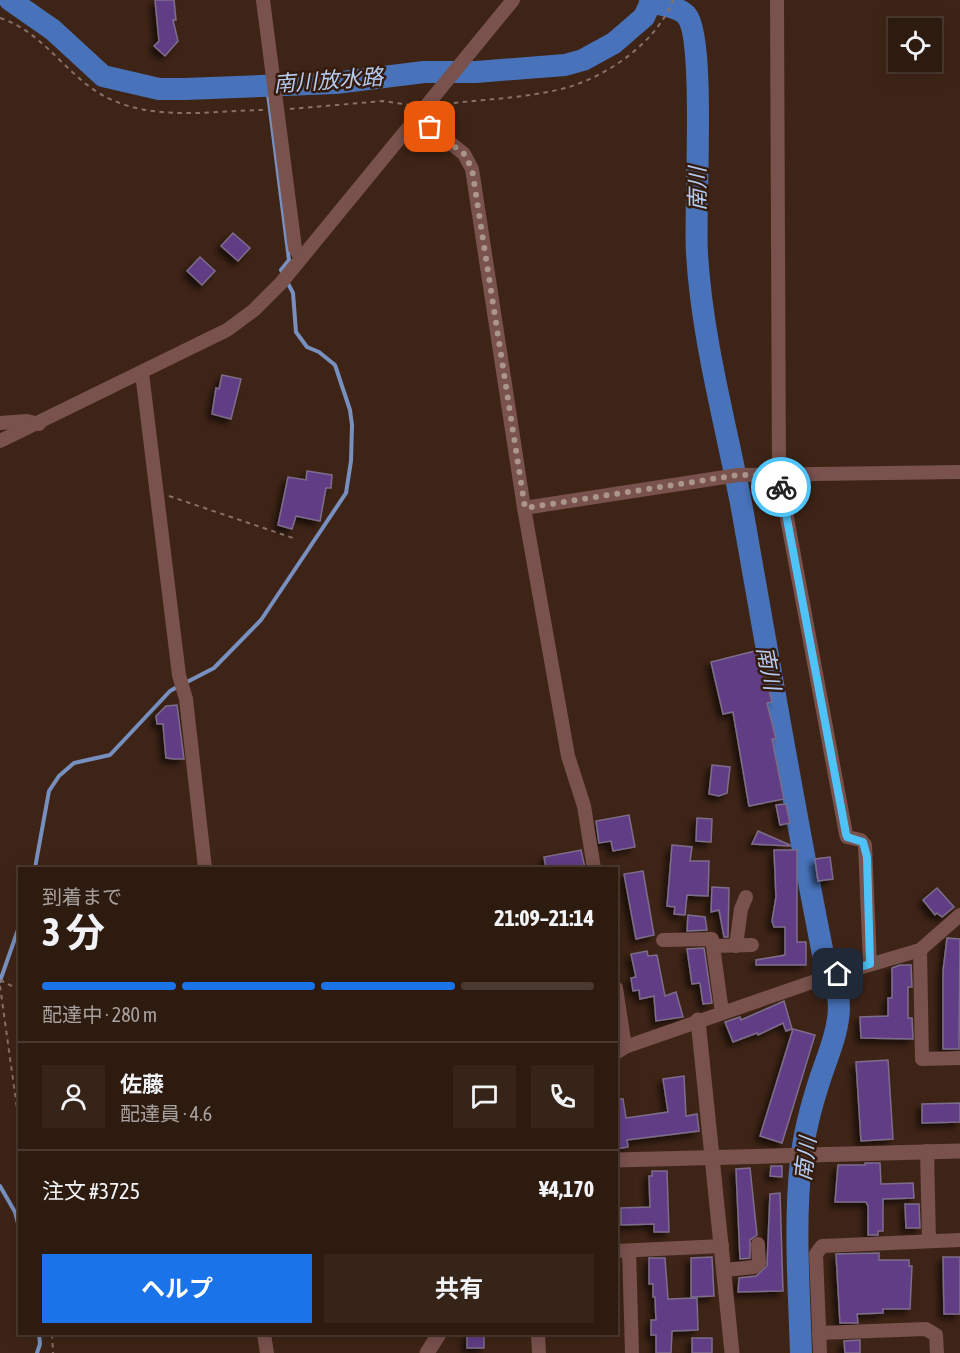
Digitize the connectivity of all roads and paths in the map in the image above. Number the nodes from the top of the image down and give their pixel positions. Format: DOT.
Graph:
graph roads {
  1 [pos="262,0"];
  2 [pos="513,0"];
  3 [pos="673,0"];
  4 [pos="777,0"];
  5 [pos="0,18"];
  6 [pos="426,106"];
  7 [pos="277,107"];
  8 [pos="301,258"];
  9 [pos="142,373"];
  10 [pos="0,423"];
  11 [pos="39,424"];
  12 [pos="0,441"];
  13 [pos="960,472"];
  14 [pos="779,475"];
  15 [pos="158,495"];
  16 [pos="525,508"];
  17 [pos="292,538"];
  18 [pos="205,867"];
  19 [pos="594,867"];
  20 [pos="746,897"];
  21 [pos="960,915"];
  22 [pos="663,940"];
  23 [pos="752,945"];
  24 [pos="713,946"];
  25 [pos="736,946"];
  26 [pos="920,950"];
  27 [pos="864,966"];
  28 [pos="0,980"];
  29 [pos="0,986"];
  30 [pos="18,989"];
  31 [pos="722,1012"];
  32 [pos="618,1013"];
  33 [pos="698,1020"];
  34 [pos="621,1050"];
  35 [pos="960,1058"];
  36 [pos="18,1116"];
  37 [pos="960,1150"];
  38 [pos="927,1151"];
  39 [pos="712,1157"];
  40 [pos="618,1160"];
  41 [pos="929,1240"];
  42 [pos="960,1240"];
  43 [pos="758,1244"];
  44 [pos="722,1246"];
  45 [pos="623,1251"];
  46 [pos="724,1270"];
  47 [pos="819,1333"];
  48 [pos="52,1335"];
  49 [pos="264,1335"];
  50 [pos="438,1335"];
  51 [pos="538,1335"];
  52 [pos="53,1353"];
  53 [pos="267,1353"];
  54 [pos="427,1353"];
  55 [pos="539,1353"];
  56 [pos="632,1353"];
  57 [pos="732,1353"];
  58 [pos="820,1353"];
  59 [pos="937,1353"];
  1 -- 7 [label="street"];
  2 -- 6 [label="street"];
  3 -- 6 [label="path"];
  4 -- 14 [label="street"];
  5 -- 7 [label="path"];
  6 -- 7 [label="path"];
  6 -- 8 [label="street"];
  6 -- 16 [label="street"];
  7 -- 8 [label="street"];
  8 -- 9 [label="street"];
  9 -- 11 [label="street"];
  9 -- 15 [label="street"];
  10 -- 11 [label="street"];
  11 -- 12 [label="street"];
  13 -- 14 [label="street"];
  14 -- 16 [label="street"];
  14 -- 27 [label="street"];
  15 -- 17 [label="path"];
  15 -- 18 [label="street"];
  16 -- 19 [label="street"];
  20 -- 25 [label="street"];
  21 -- 26 [label="street"];
  22 -- 24 [label="street"];
  23 -- 25 [label="street"];
  24 -- 25 [label="street"];
  24 -- 31 [label="street"];
  26 -- 27 [label="street"];
  26 -- 35 [label="street"];
  27 -- 31 [label="street"];
  28 -- 30 [label="path"];
  29 -- 36 [label="path"];
  31 -- 33 [label="street"];
  32 -- 34 [label="street"];
  33 -- 34 [label="street"];
  33 -- 39 [label="street"];
  37 -- 38 [label="street"];
  38 -- 39 [label="street"];
  38 -- 41 [label="street"];
  39 -- 40 [label="street"];
  39 -- 44 [label="street"];
  41 -- 42 [label="street"];
  41 -- 47 [label="street"];
  43 -- 46 [label="street"];
  44 -- 45 [label="street"];
  44 -- 46 [label="street"];
  45 -- 56 [label="street"];
  46 -- 57 [label="street"];
  47 -- 58 [label="street"];
  47 -- 59 [label="street"];
  48 -- 52 [label="path"];
  49 -- 53 [label="street"];
  50 -- 54 [label="street"];
  51 -- 55 [label="street"];
}
